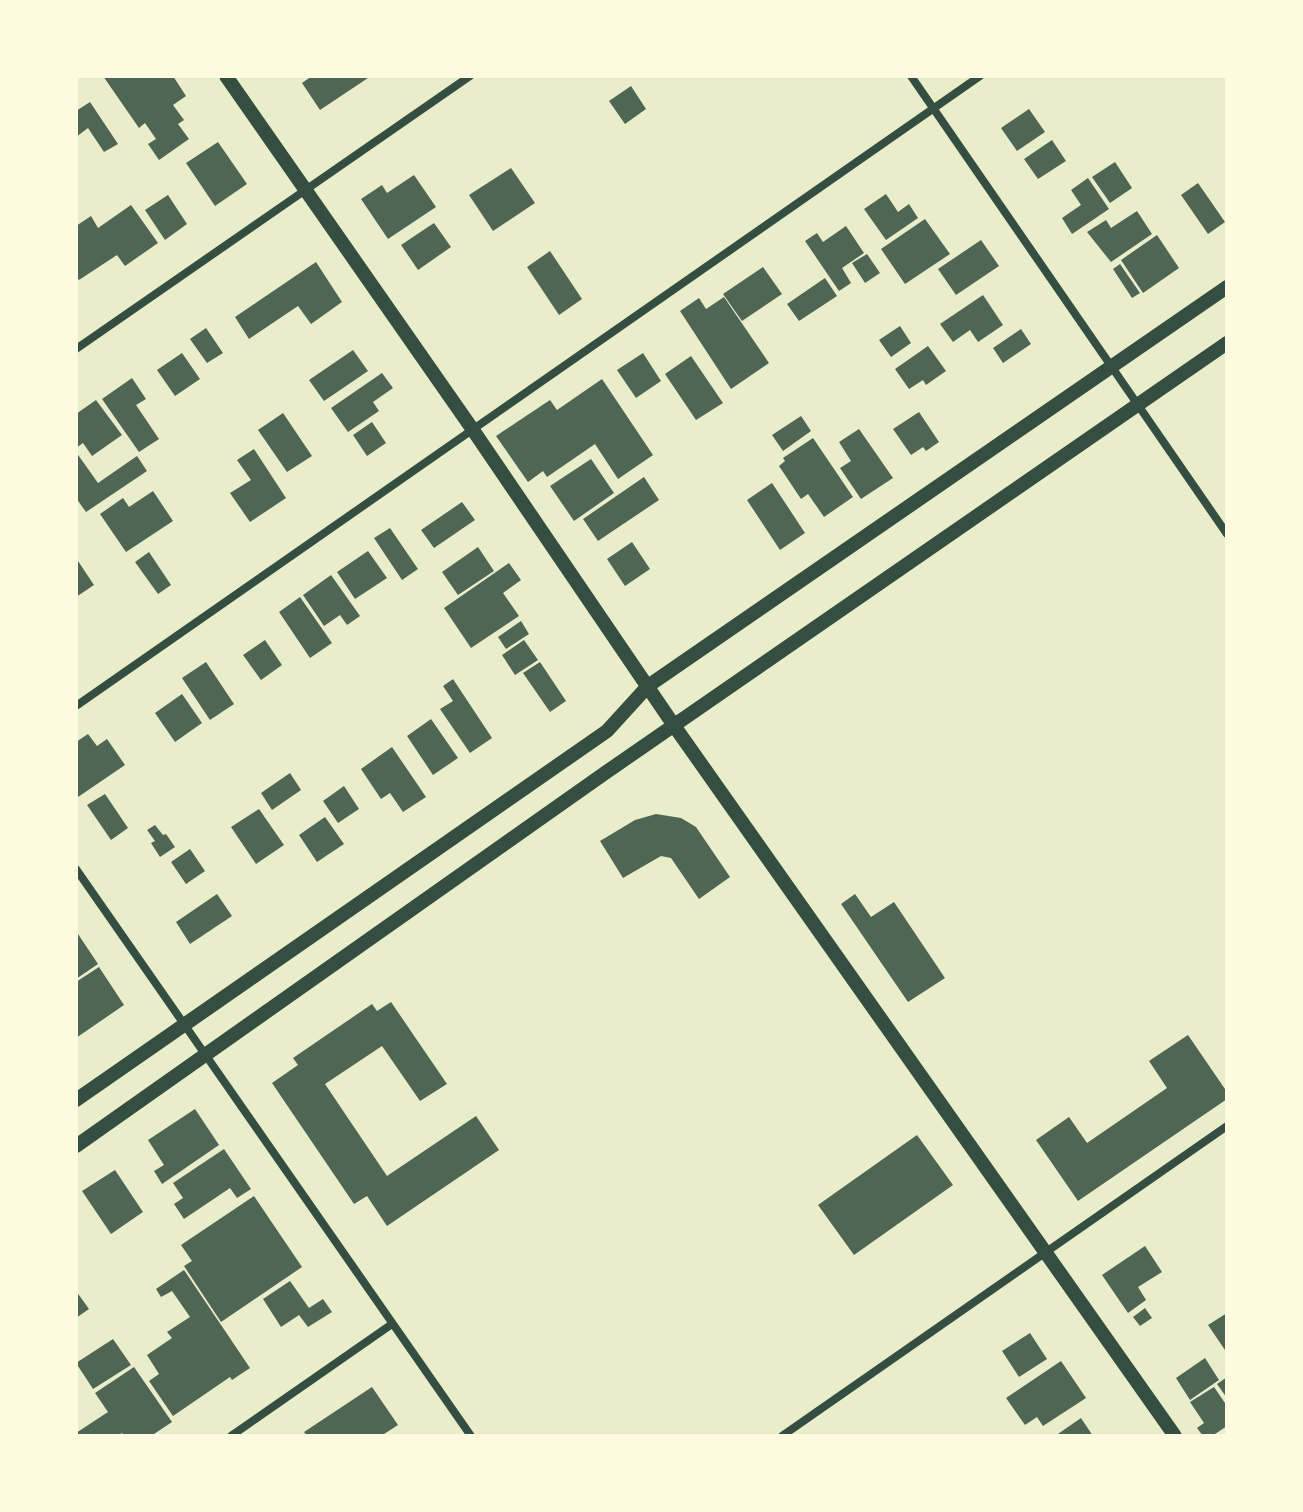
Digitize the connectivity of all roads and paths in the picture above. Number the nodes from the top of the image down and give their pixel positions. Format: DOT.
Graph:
graph roads {
  1 [pos="226,76"];
  2 [pos="470,76"];
  3 [pos="911,76"];
  4 [pos="980,76"];
  5 [pos="933,108"];
  6 [pos="305,190"];
  7 [pos="1227,287"];
  8 [pos="1227,343"];
  9 [pos="76,349"];
  10 [pos="1111,367"];
  11 [pos="1138,405"];
  12 [pos="473,430"];
  13 [pos="1227,534"];
  14 [pos="648,686"];
  15 [pos="76,706"];
  16 [pos="675,727"];
  17 [pos="76,869"];
  18 [pos="184,1025"];
  19 [pos="205,1054"];
  20 [pos="76,1100"];
  21 [pos="1227,1126"];
  22 [pos="76,1146"];
  23 [pos="1046,1252"];
  24 [pos="392,1324"];
  25 [pos="231,1436"];
  26 [pos="471,1436"];
  27 [pos="782,1436"];
  28 [pos="1175,1436"];
  1 -- 6 [label="street"];
  2 -- 6 [label="street"];
  3 -- 5 [label="street"];
  4 -- 5 [label="street"];
  5 -- 10 [label="street"];
  5 -- 12 [label="street"];
  6 -- 9 [label="street"];
  6 -- 12 [label="street"];
  7 -- 10 [label="street"];
  8 -- 11 [label="street"];
  10 -- 11 [label="street"];
  10 -- 14 [label="street"];
  11 -- 13 [label="street"];
  11 -- 16 [label="street"];
  12 -- 14 [label="street"];
  12 -- 15 [label="street"];
  14 -- 16 [label="street"];
  14 -- 18 [label="street"];
  16 -- 19 [label="street"];
  16 -- 23 [label="street"];
  17 -- 18 [label="street"];
  18 -- 19 [label="street"];
  18 -- 20 [label="street"];
  19 -- 22 [label="street"];
  19 -- 24 [label="street"];
  21 -- 23 [label="street"];
  23 -- 27 [label="street"];
  23 -- 28 [label="street"];
  24 -- 25 [label="street"];
  24 -- 26 [label="street"];
}
